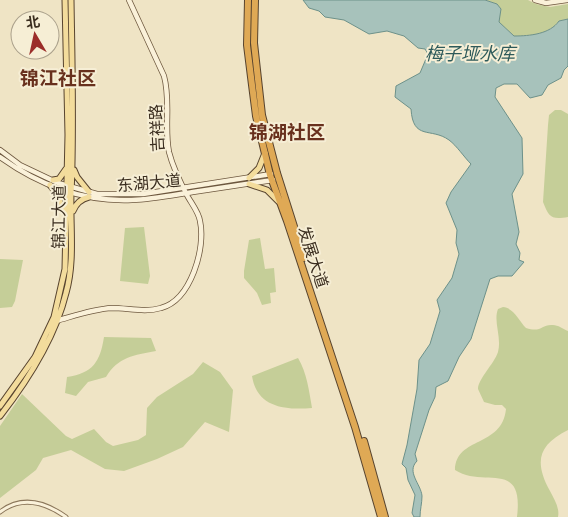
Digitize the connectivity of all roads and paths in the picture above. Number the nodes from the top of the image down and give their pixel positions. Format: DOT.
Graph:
graph roads {
  1 [pos="65,0"];
  2 [pos="70,0"];
  3 [pos="129,0"];
  4 [pos="248,0"];
  5 [pos="255,0"];
  6 [pos="535,0"];
  7 [pos="567,0"];
  8 [pos="0,150"];
  9 [pos="265,153"];
  10 [pos="0,157"];
  11 [pos="70,166"];
  12 [pos="278,176"];
  13 [pos="271,178"];
  14 [pos="249,181"];
  15 [pos="51,183"];
  16 [pos="69,189"];
  17 [pos="184,190"];
  18 [pos="89,194"];
  19 [pos="282,207"];
  20 [pos="69,215"];
  21 [pos="58,320"];
  22 [pos="51,322"];
  23 [pos="0,406"];
  24 [pos="0,416"];
  25 [pos="0,512"];
  26 [pos="66,517"];
  27 [pos="380,517"];
  28 [pos="385,517"];
  1 -- 11 [label="main road, 锦江大道"];
  2 -- 11 [label="main road, 锦江大道"];
  3 -- 17 [label="street, 吉祥路"];
  4 -- 9 [label="highway, 发展大道"];
  5 -- 12 [label="highway, 发展大道"];
  6 -- 7 [label="street"];
  8 -- 15 [label="street, 东湖大道"];
  9 -- 13 [label="highway, 发展大道"];
  9 -- 14 [label="main road"];
  10 -- 15 [label="street, 东湖大道"];
  11 -- 15 [label="main road"];
  11 -- 16 [label="main road, 锦江大道"];
  11 -- 18 [label="main road"];
  12 -- 13 [label="street, 东湖大道"];
  12 -- 28 [label="highway, 发展大道"];
  13 -- 14 [label="street, 东湖大道"];
  13 -- 19 [label="highway, 发展大道"];
  14 -- 17 [label="street, 东湖大道"];
  14 -- 19 [label="main road"];
  15 -- 16 [label="street, 东湖大道"];
  15 -- 20 [label="main road"];
  16 -- 18 [label="street, 东湖大道"];
  16 -- 20 [label="main road, 锦江大道"];
  17 -- 18 [label="street, 东湖大道"];
  17 -- 21 [label="street, 吉祥路"];
  18 -- 20 [label="main road"];
  19 -- 27 [label="highway, 发展大道"];
  20 -- 21 [label="main road, 锦江大道"];
  20 -- 22 [label="main road, 锦江大道"];
  21 -- 22 [label="street, 吉祥路"];
  21 -- 24 [label="main road, 锦江大道"];
  22 -- 23 [label="main road, 锦江大道"];
  25 -- 26 [label="street"];
}
